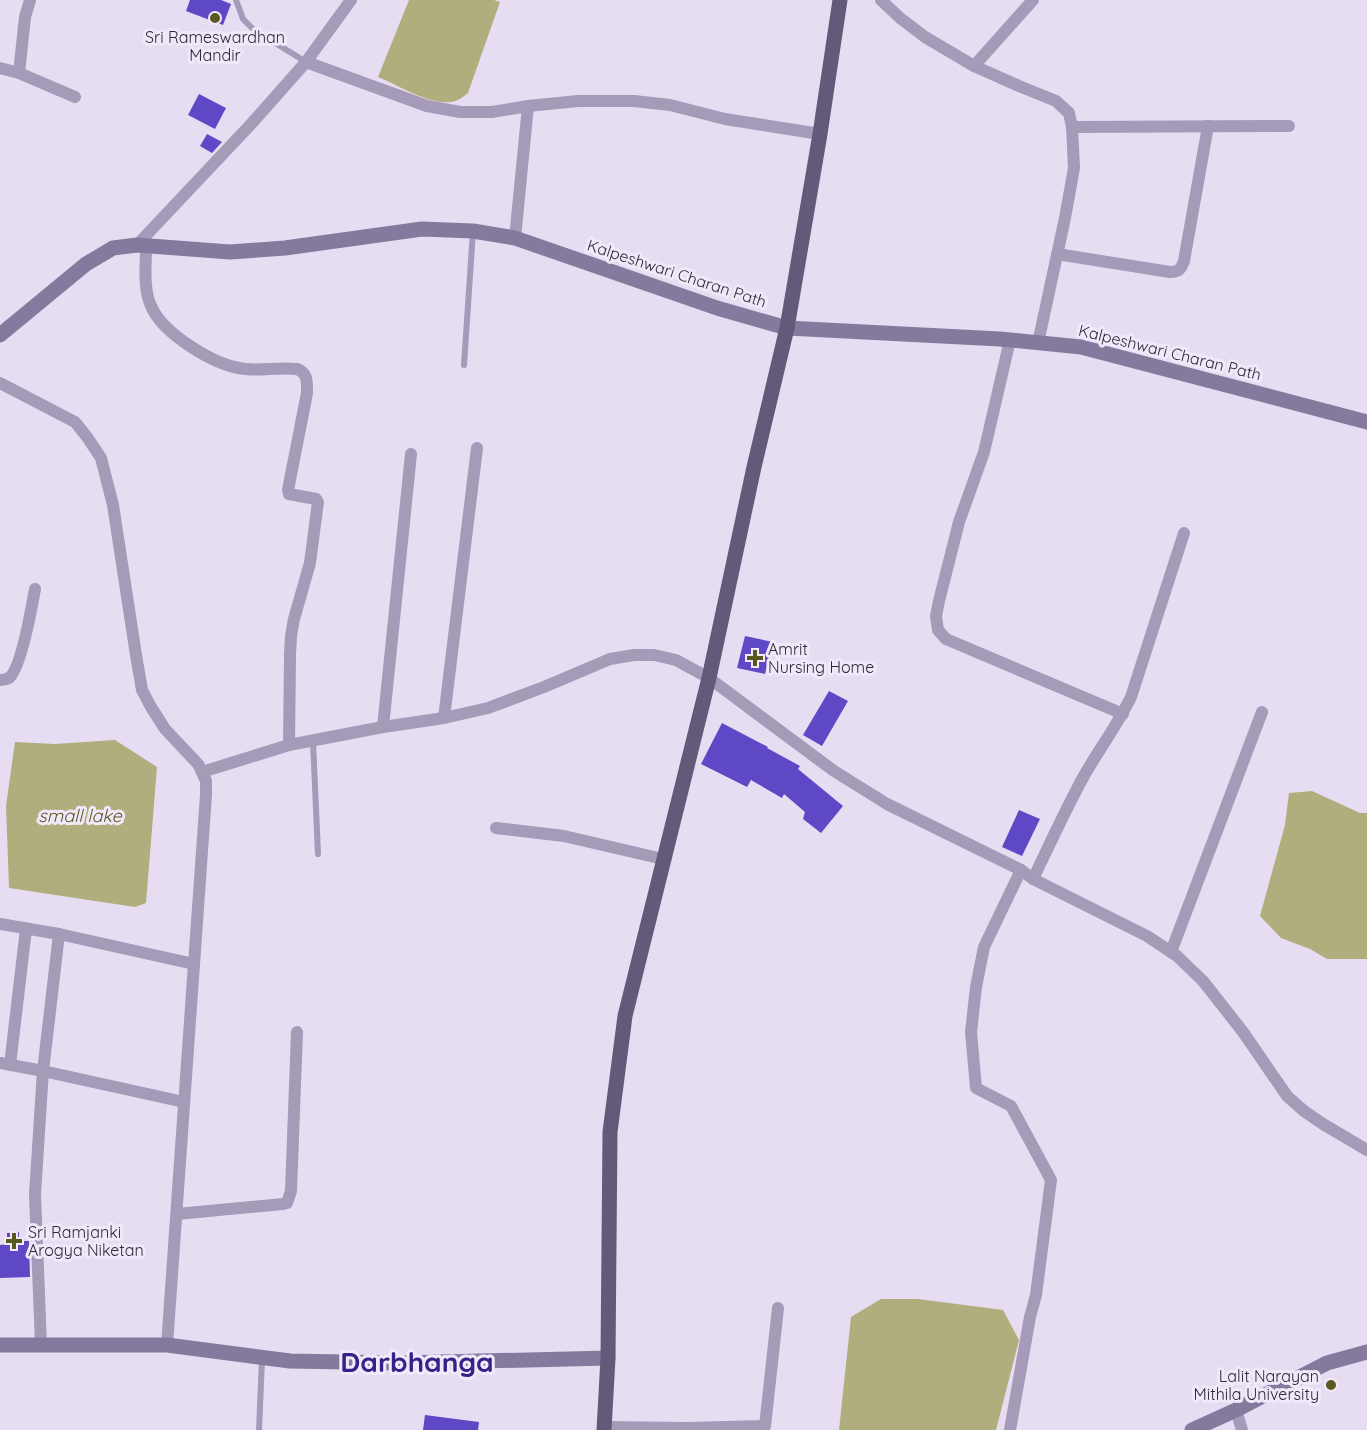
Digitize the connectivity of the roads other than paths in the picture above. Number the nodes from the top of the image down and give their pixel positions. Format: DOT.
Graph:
graph roads {
  1 [pos="30,0"];
  2 [pos="236,0"];
  3 [pos="351,0"];
  4 [pos="881,0"];
  5 [pos="1033,0"];
  6 [pos="838,1"];
  7 [pos="306,62"];
  8 [pos="974,66"];
  9 [pos="0,68"];
  10 [pos="19,73"];
  11 [pos="75,97"];
  12 [pos="528,106"];
  13 [pos="1208,126"];
  14 [pos="1289,126"];
  15 [pos="1072,127"];
  16 [pos="820,134"];
  17 [pos="473,231"];
  18 [pos="515,238"];
  19 [pos="142,246"];
  20 [pos="1058,254"];
  21 [pos="787,328"];
  22 [pos="0,336"];
  23 [pos="1010,340"];
  24 [pos="1038,343"];
  25 [pos="464,365"];
  26 [pos="0,383"];
  27 [pos="1367,422"];
  28 [pos="477,448"];
  29 [pos="411,454"];
  30 [pos="1184,533"];
  31 [pos="36,589"];
  32 [pos="709,678"];
  33 [pos="0,680"];
  34 [pos="1262,712"];
  35 [pos="1123,714"];
  36 [pos="444,718"];
  37 [pos="383,727"];
  38 [pos="313,740"];
  39 [pos="289,745"];
  40 [pos="202,772"];
  41 [pos="496,828"];
  42 [pos="318,854"];
  43 [pos="663,859"];
  44 [pos="1021,870"];
  45 [pos="1033,879"];
  46 [pos="0,924"];
  47 [pos="26,929"];
  48 [pos="59,934"];
  49 [pos="1171,952"];
  50 [pos="194,964"];
  51 [pos="297,1032"];
  52 [pos="5,1064"];
  53 [pos="43,1071"];
  54 [pos="184,1102"];
  55 [pos="1367,1150"];
  56 [pos="177,1214"];
  57 [pos="778,1308"];
  58 [pos="0,1345"];
  59 [pos="40,1345"];
  60 [pos="167,1345"];
  61 [pos="1367,1352"];
  62 [pos="262,1357"];
  63 [pos="608,1358"];
  64 [pos="1236,1410"];
  65 [pos="604,1428"];
  66 [pos="259,1430"];
  67 [pos="1010,1430"];
  68 [pos="1192,1430"];
  69 [pos="1242,1430"];
  1 -- 10 [label="street"];
  2 -- 7 [label="lane"];
  3 -- 7 [label="street"];
  4 -- 8 [label="street"];
  5 -- 8 [label="street"];
  6 -- 16 [label="main road"];
  7 -- 12 [label="street"];
  7 -- 19 [label="street"];
  8 -- 15 [label="street"];
  9 -- 10 [label="street"];
  10 -- 11 [label="street"];
  12 -- 16 [label="street"];
  12 -- 18 [label="street"];
  13 -- 14 [label="street"];
  13 -- 15 [label="street"];
  13 -- 20 [label="street"];
  15 -- 20 [label="street"];
  16 -- 21 [label="main road"];
  17 -- 18 [label="street, Kalpeshwari Charan Path"];
  17 -- 19 [label="street, Kalpeshwari Charan Path"];
  17 -- 25 [label="lane"];
  18 -- 21 [label="street, Kalpeshwari Charan Path"];
  19 -- 22 [label="street, Kalpeshwari Charan Path"];
  19 -- 39 [label="street"];
  20 -- 24 [label="street"];
  21 -- 23 [label="street, Kalpeshwari Charan Path"];
  21 -- 32 [label="main road"];
  23 -- 24 [label="street, Kalpeshwari Charan Path"];
  23 -- 35 [label="street"];
  24 -- 27 [label="street, Kalpeshwari Charan Path"];
  26 -- 40 [label="street"];
  28 -- 36 [label="street"];
  29 -- 37 [label="street"];
  30 -- 35 [label="street"];
  31 -- 33 [label="street"];
  32 -- 36 [label="street"];
  32 -- 43 [label="main road"];
  32 -- 44 [label="street"];
  34 -- 49 [label="street"];
  35 -- 45 [label="street"];
  36 -- 37 [label="street"];
  37 -- 38 [label="street"];
  38 -- 39 [label="street"];
  38 -- 42 [label="lane"];
  39 -- 40 [label="street"];
  40 -- 50 [label="street"];
  41 -- 43 [label="street"];
  43 -- 63 [label="main road"];
  44 -- 45 [label="street"];
  44 -- 67 [label="street"];
  45 -- 49 [label="street"];
  46 -- 47 [label="street"];
  47 -- 48 [label="street"];
  47 -- 52 [label="street"];
  48 -- 50 [label="street"];
  48 -- 53 [label="street"];
  49 -- 55 [label="street"];
  50 -- 54 [label="street"];
  51 -- 56 [label="street"];
  52 -- 53 [label="street"];
  53 -- 54 [label="street"];
  53 -- 59 [label="street"];
  54 -- 56 [label="street"];
  56 -- 60 [label="street"];
  57 -- 65 [label="street"];
  58 -- 59 [label="street"];
  59 -- 60 [label="street"];
  60 -- 62 [label="street"];
  61 -- 64 [label="street"];
  62 -- 63 [label="street"];
  62 -- 66 [label="lane"];
  63 -- 65 [label="main road"];
  64 -- 68 [label="street"];
  64 -- 69 [label="street"];
}
